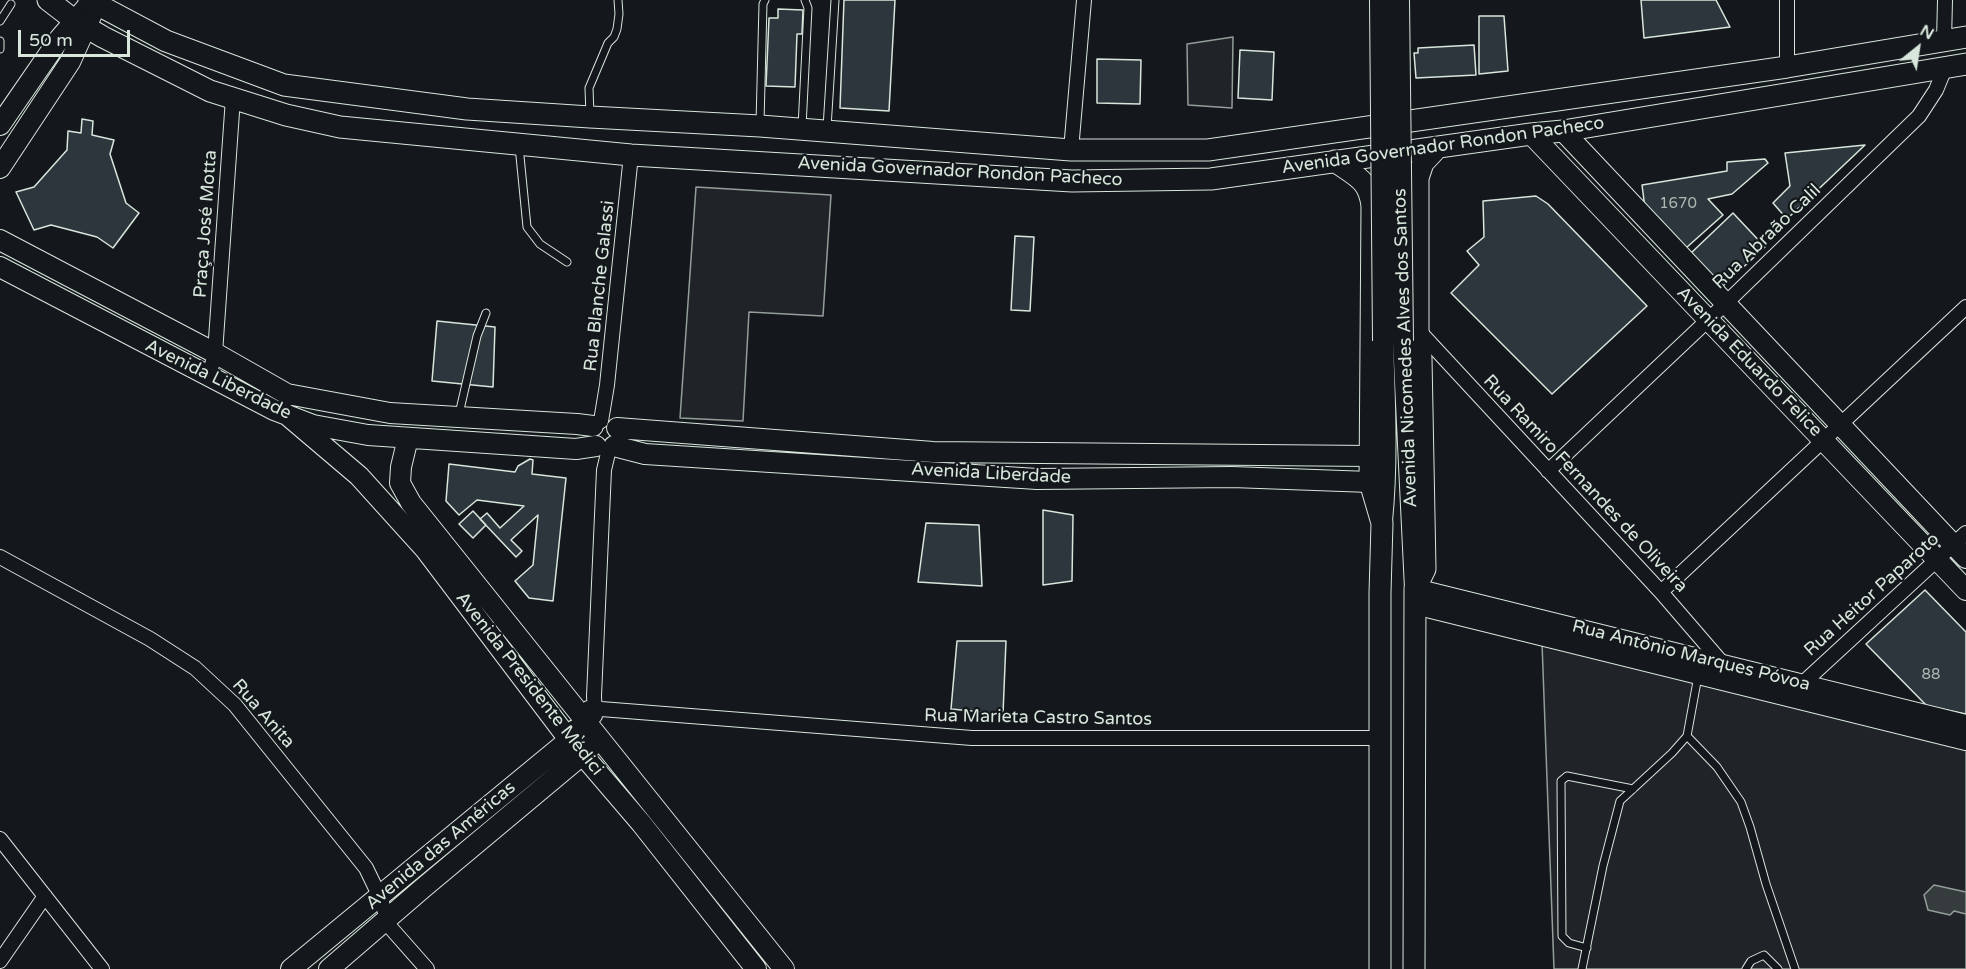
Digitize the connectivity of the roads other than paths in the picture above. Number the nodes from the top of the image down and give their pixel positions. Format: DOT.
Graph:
graph roads {
  1 [pos="48,0"];
  2 [pos="618,0"];
  3 [pos="765,0"];
  4 [pos="805,0"];
  5 [pos="835,0"];
  6 [pos="1084,0"];
  7 [pos="1380,0"];
  8 [pos="1399,0"];
  9 [pos="1787,0"];
  10 [pos="1945,0"];
  11 [pos="92,2"];
  12 [pos="11,4"];
  13 [pos="0,21"];
  14 [pos="80,24"];
  15 [pos="1966,37"];
  16 [pos="1944,40"];
  17 [pos="0,41"];
  18 [pos="0,49"];
  19 [pos="1960,66"];
  20 [pos="1787,67"];
  21 [pos="233,98"];
  22 [pos="590,117"];
  23 [pos="0,125"];
  24 [pos="760,126"];
  25 [pos="802,129"];
  26 [pos="826,131"];
  27 [pos="1563,131"];
  28 [pos="1531,134"];
  29 [pos="518,144"];
  30 [pos="1438,147"];
  31 [pos="1071,150"];
  32 [pos="631,155"];
  33 [pos="1335,162"];
  34 [pos="0,168"];
  35 [pos="1640,211"];
  36 [pos="1621,228"];
  37 [pos="1372,237"];
  38 [pos="1418,239"];
  39 [pos="0,240"];
  40 [pos="567,262"];
  41 [pos="0,267"];
  42 [pos="1726,303"];
  43 [pos="1966,307"];
  44 [pos="486,314"];
  45 [pos="1708,320"];
  46 [pos="1410,336"];
  47 [pos="215,353"];
  48 [pos="209,377"];
  49 [pos="286,414"];
  50 [pos="458,417"];
  51 [pos="1841,425"];
  52 [pos="605,436"];
  53 [pos="408,438"];
  54 [pos="1824,441"];
  55 [pos="1089,453"];
  56 [pos="1370,456"];
  57 [pos="1548,471"];
  58 [pos="1090,478"];
  59 [pos="1370,482"];
  60 [pos="1382,523"];
  61 [pos="1962,545"];
  62 [pos="0,557"];
  63 [pos="1938,560"];
  64 [pos="1966,590"];
  65 [pos="1660,592"];
  66 [pos="1415,596"];
  67 [pos="1723,664"];
  68 [pos="1698,674"];
  69 [pos="1802,684"];
  70 [pos="590,712"];
  71 [pos="1966,725"];
  72 [pos="1687,736"];
  73 [pos="1381,738"];
  74 [pos="569,740"];
  75 [pos="1966,740"];
  76 [pos="582,755"];
  77 [pos="1633,789"];
  78 [pos="0,839"];
  79 [pos="45,896"];
  80 [pos="380,897"];
  81 [pos="388,919"];
  82 [pos="1587,948"];
  83 [pos="0,962"];
  84 [pos="102,969"];
  85 [pos="291,969"];
  86 [pos="329,969"];
  87 [pos="427,969"];
  88 [pos="756,969"];
  89 [pos="784,969"];
  90 [pos="1380,969"];
  91 [pos="1414,969"];
  92 [pos="1582,969"];
  93 [pos="1746,969"];
  94 [pos="1778,969"];
  95 [pos="1795,969"];
  1 -- 14 [label="main road, Avenida Governador Rondon Pacheco"];
  2 -- 22 [label="lane"];
  3 -- 24 [label="lane"];
  4 -- 25 [label="lane"];
  5 -- 26 [label="lane"];
  6 -- 31 [label="street"];
  7 -- 60 [label="main road, Avenida Nicomedes Alves dos Santos, bridge"];
  8 -- 46 [label="main road, Avenida Nicomedes Alves dos Santos, bridge"];
  9 -- 20 [label="street"];
  10 -- 16 [label="street"];
  11 -- 14 [label="main road"];
  11 -- 22 [label="main road, Avenida Governador Rondon Pacheco"];
  12 -- 13 [label="lane"];
  14 -- 21 [label="main road, Avenida Governador Rondon Pacheco"];
  14 -- 23 [label="main road"];
  14 -- 34 [label="main road"];
  15 -- 16 [label="main road, Avenida Governador Rondon Pacheco"];
  16 -- 20 [label="main road, Avenida Governador Rondon Pacheco"];
  17 -- 18 [label="lane"];
  19 -- 27 [label="main road, Avenida Governador Rondon Pacheco"];
  19 -- 42 [label="street, Rua Abraão Calil"];
  20 -- 31 [label="main road, Avenida Governador Rondon Pacheco"];
  21 -- 29 [label="main road, Avenida Governador Rondon Pacheco"];
  21 -- 47 [label="street, Praça José Motta"];
  22 -- 24 [label="main road, Avenida Governador Rondon Pacheco"];
  24 -- 25 [label="main road, Avenida Governador Rondon Pacheco"];
  25 -- 26 [label="main road, Avenida Governador Rondon Pacheco"];
  26 -- 31 [label="main road, Avenida Governador Rondon Pacheco"];
  27 -- 28 [label="main road, Avenida Governador Rondon Pacheco"];
  27 -- 35 [label="main road, Avenida Eduardo Felice"];
  28 -- 30 [label="main road, Avenida Governador Rondon Pacheco"];
  28 -- 36 [label="main road, Avenida Eduardo Felice"];
  29 -- 32 [label="main road, Avenida Governador Rondon Pacheco"];
  29 -- 40 [label="lane"];
  30 -- 33 [label="main road, Avenida Governador Rondon Pacheco"];
  30 -- 38 [label="main road, Avenida Nicomedes Alves dos Santos"];
  32 -- 33 [label="main road, Avenida Governador Rondon Pacheco"];
  32 -- 52 [label="street, Rua Blanche Galassi"];
  33 -- 37 [label="main road, Avenida Nicomedes Alves dos Santos"];
  35 -- 36 [label="main road"];
  35 -- 42 [label="main road, Avenida Eduardo Felice"];
  36 -- 45 [label="main road, Avenida Eduardo Felice"];
  37 -- 38 [label="main road"];
  37 -- 56 [label="main road, Avenida Nicomedes Alves dos Santos"];
  38 -- 46 [label="main road, Avenida Nicomedes Alves dos Santos"];
  39 -- 47 [label="main road, Avenida Liberdade"];
  41 -- 48 [label="main road, Avenida Liberdade"];
  42 -- 45 [label="street, Rua Abraão Calil"];
  42 -- 51 [label="main road, Avenida Eduardo Felice"];
  43 -- 51 [label="street"];
  44 -- 50 [label="lane"];
  45 -- 54 [label="main road, Avenida Eduardo Felice"];
  45 -- 57 [label="street, Rua Abraão Calil"];
  46 -- 57 [label="street, Rua Ramiro Fernandes de Oliveira"];
  46 -- 66 [label="main road, Avenida Nicomedes Alves dos Santos"];
  47 -- 48 [label="street, Praça José Motta"];
  47 -- 50 [label="main road, Avenida Liberdade"];
  48 -- 49 [label="main road, Avenida Liberdade"];
  49 -- 53 [label="main road, Avenida Liberdade"];
  49 -- 74 [label="main road, Avenida Presidente Médici"];
  50 -- 52 [label="main road, Avenida Liberdade"];
  51 -- 54 [label="street"];
  51 -- 61 [label="main road, Avenida Eduardo Felice"];
  52 -- 53 [label="main road, Avenida Liberdade"];
  52 -- 55 [label="main road, Avenida Liberdade"];
  52 -- 58 [label="main road, Avenida Liberdade"];
  52 -- 70 [label="street, Rua Blanche Galassi"];
  53 -- 70 [label="main road, Avenida Presidente Médici"];
  54 -- 63 [label="main road, Avenida Eduardo Felice"];
  54 -- 65 [label="street"];
  55 -- 56 [label="main road, Avenida Liberdade"];
  55 -- 58 [label="main road"];
  56 -- 59 [label="main road, Avenida Nicomedes Alves dos Santos"];
  57 -- 65 [label="street, Rua Ramiro Fernandes de Oliveira"];
  58 -- 59 [label="main road, Avenida Liberdade"];
  59 -- 60 [label="main road, Avenida Nicomedes Alves dos Santos"];
  60 -- 73 [label="main road, Avenida Nicomedes Alves dos Santos"];
  61 -- 63 [label="street, Rua Heitor Paparoto"];
  62 -- 80 [label="street, Rua Anita"];
  63 -- 64 [label="main road, Avenida Eduardo Felice"];
  63 -- 69 [label="street, Rua Heitor Paparoto"];
  65 -- 67 [label="street, Rua Ramiro Fernandes de Oliveira"];
  66 -- 67 [label="main road, Rua Antônio Marques Póvoa"];
  66 -- 68 [label="main road, Rua Antônio Marques Póvoa"];
  66 -- 91 [label="main road, Avenida Nicomedes Alves dos Santos"];
  67 -- 68 [label="main road"];
  67 -- 69 [label="main road, Rua Antônio Marques Póvoa"];
  68 -- 72 [label="lane"];
  68 -- 75 [label="main road, Rua Antônio Marques Póvoa"];
  69 -- 71 [label="main road, Rua Antônio Marques Póvoa"];
  70 -- 73 [label="street, Rua Marieta Castro Santos"];
  70 -- 74 [label="main road, Avenida das Américas"];
  70 -- 76 [label="main road, Avenida das Américas"];
  70 -- 89 [label="main road, Avenida Presidente Médici"];
  72 -- 77 [label="lane"];
  72 -- 95 [label="lane"];
  73 -- 90 [label="main road, Avenida Nicomedes Alves dos Santos"];
  74 -- 76 [label="main road, Avenida Presidente Médici"];
  74 -- 80 [label="main road, Avenida das Américas"];
  76 -- 81 [label="main road, Avenida das Américas"];
  76 -- 88 [label="main road, Avenida Presidente Médici"];
  77 -- 82 [label="lane"];
  77 -- 82 [label="lane"];
  78 -- 79 [label="street"];
  79 -- 83 [label="street"];
  79 -- 84 [label="street"];
  80 -- 81 [label="street, Rua Anita"];
  80 -- 85 [label="main road, Avenida das Américas"];
  81 -- 86 [label="main road, Avenida das Américas"];
  81 -- 87 [label="street, Rua Anita"];
  82 -- 92 [label="lane"];
  93 -- 94 [label="lane"];
}
